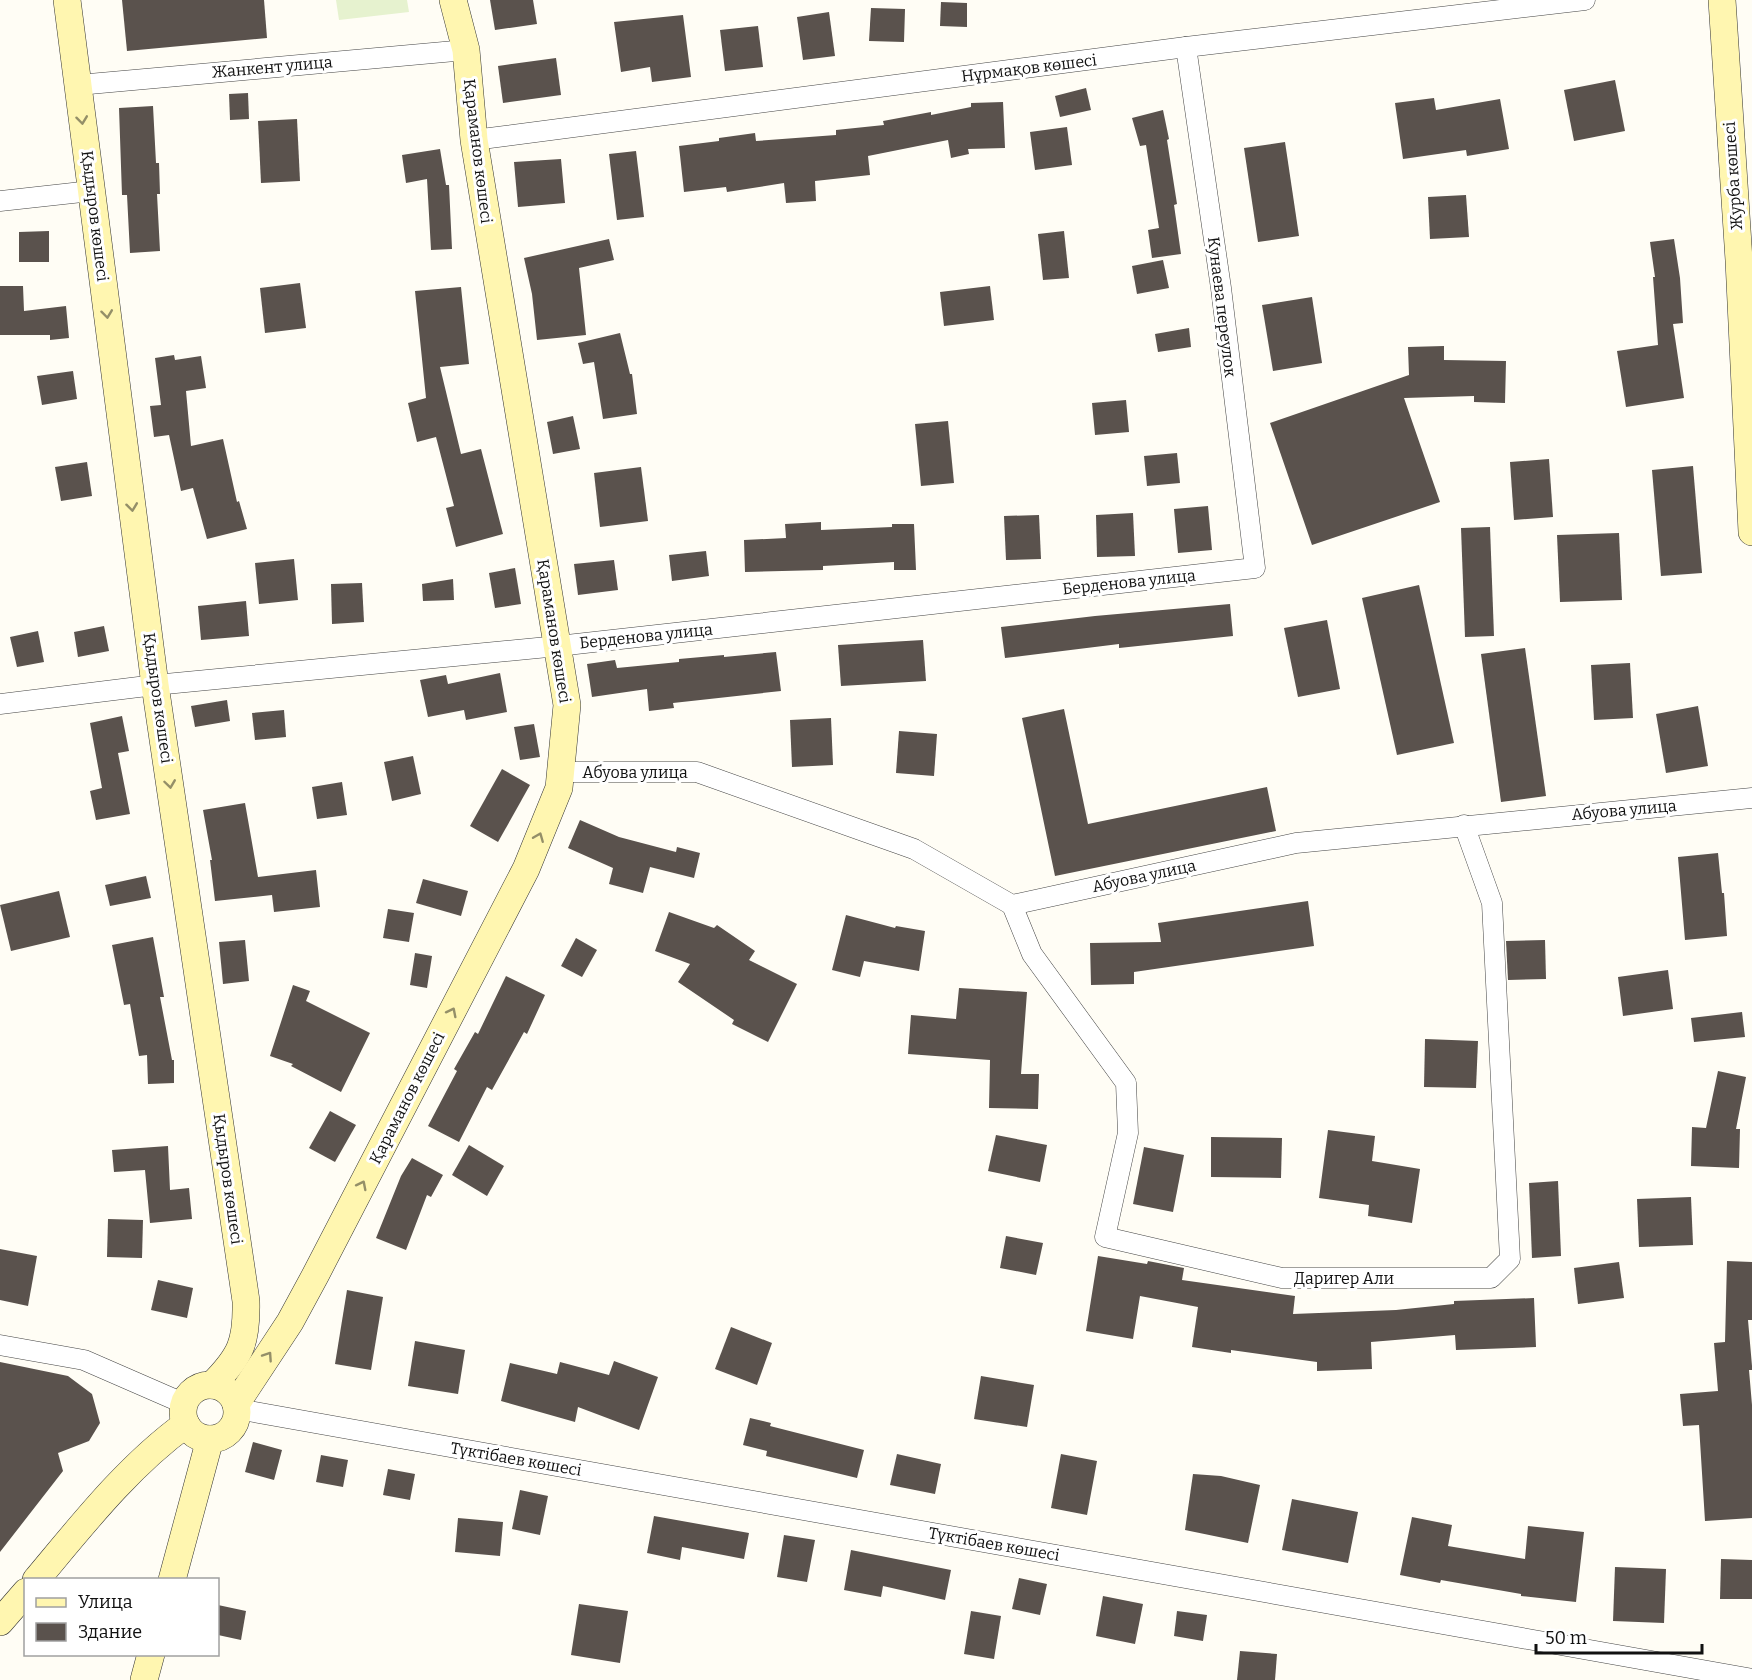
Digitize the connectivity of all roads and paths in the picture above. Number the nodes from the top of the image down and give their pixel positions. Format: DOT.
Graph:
graph roads {
  1 [pos="67,0"];
  2 [pos="453,0"];
  3 [pos="1585,0"];
  4 [pos="1722,0"];
  5 [pos="1186,47"];
  6 [pos="466,50"];
  7 [pos="78,85"];
  8 [pos="474,140"];
  9 [pos="91,191"];
  10 [pos="0,201"];
  11 [pos="1745,259"];
  12 [pos="1752,532"];
  13 [pos="1255,568"];
  14 [pos="558,646"];
  15 [pos="155,685"];
  16 [pos="0,704"];
  17 [pos="560,772"];
  18 [pos="1752,798"];
  19 [pos="1464,825"];
  20 [pos="1012,905"];
  21 [pos="246,1301"];
  22 [pos="290,1322"];
  23 [pos="0,1345"];
  24 [pos="212,1385"];
  25 [pos="236,1407"];
  26 [pos="185,1414"];
  27 [pos="210,1439"];
  28 [pos="38,1578"];
  29 [pos="173,1578"];
  30 [pos="24,1594"];
  31 [pos="0,1622"];
  32 [pos="150,1656"];
  33 [pos="1752,1679"];
  34 [pos="144,1680"];
  1 -- 7 [label="street, Қыдыров көшесі"];
  2 -- 6 [label="street, Қараманов көшесі"];
  3 -- 5 [label="street, Нұрмақов көшесі"];
  4 -- 11 [label="street, Журба көшесі"];
  5 -- 8 [label="street, Нұрмақов көшесі"];
  5 -- 13 [label="street, Кунаева переулок"];
  6 -- 7 [label="street, Жанкент улица"];
  6 -- 8 [label="street, Қараманов көшесі"];
  7 -- 9 [label="street, Қыдыров көшесі, one-way"];
  8 -- 14 [label="street, Қараманов көшесі"];
  9 -- 10 [label="street"];
  9 -- 15 [label="street, Қыдыров көшесі, one-way"];
  11 -- 12 [label="street, Журба көшесі"];
  13 -- 14 [label="street, Берденова улица"];
  14 -- 15 [label="street, Берденова улица"];
  14 -- 17 [label="street, Қараманов көшесі"];
  15 -- 16 [label="street, Берденова улица"];
  15 -- 21 [label="street, Қыдыров көшесі, one-way"];
  17 -- 20 [label="street, Абуова улица"];
  22 -- 17 [label="street, Қараманов көшесі, one-way"];
  18 -- 19 [label="street, Абуова улица"];
  19 -- 20 [label="street, Абуова улица"];
  19 -- 20 [label="street, Даригер Али"];
  21 -- 22 [label="street"];
  21 -- 24 [label="street, Қыдыров көшесі"];
  25 -- 22 [label="street, Қараманов көшесі, one-way"];
  23 -- 26 [label="street"];
  24 -- 25 [label="street"];
  24 -- 26 [label="street"];
  25 -- 27 [label="street"];
  25 -- 33 [label="street, Түктібаев көшесі"];
  26 -- 27 [label="street"];
  26 -- 28 [label="street"];
  27 -- 29 [label="street"];
  30 -- 31 [label="street"];
  32 -- 34 [label="street"];
}
